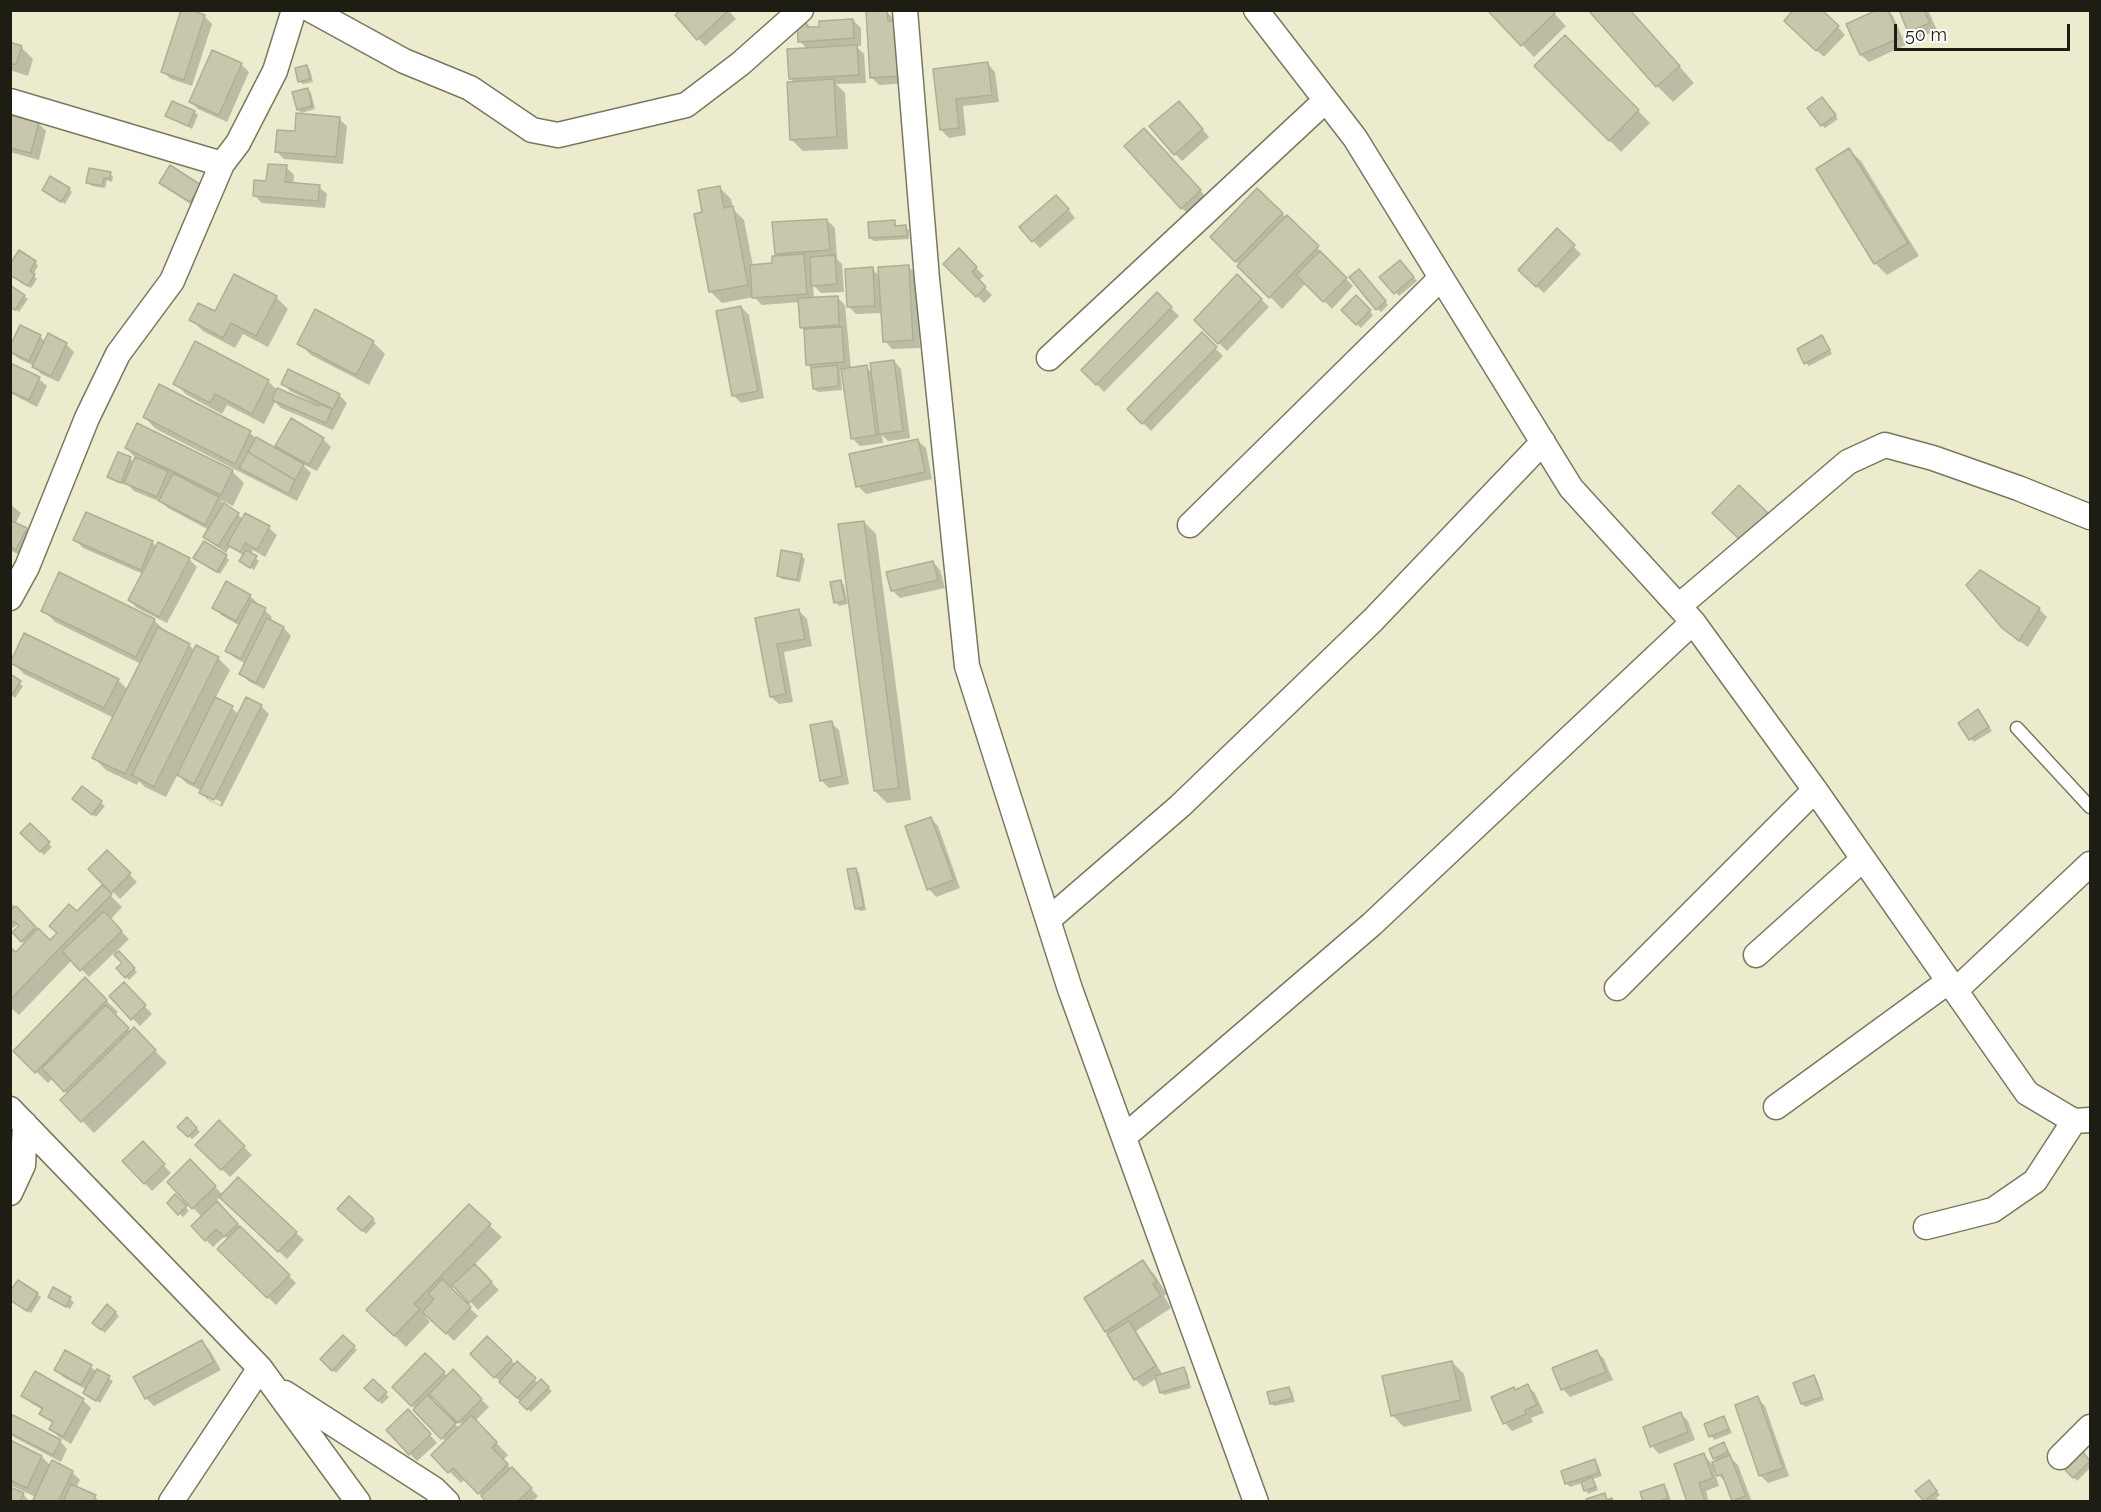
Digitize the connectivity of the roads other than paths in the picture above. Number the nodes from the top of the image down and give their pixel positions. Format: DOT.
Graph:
graph roads {
  1 [pos="294,10"];
  2 [pos="311,10"];
  3 [pos="801,10"];
  4 [pos="905,10"];
  5 [pos="1256,10"];
  6 [pos="10,101"];
  7 [pos="1325,101"];
  8 [pos="222,164"];
  9 [pos="1441,278"];
  10 [pos="1049,358"];
  11 [pos="1543,442"];
  12 [pos="2091,517"];
  13 [pos="1190,525"];
  14 [pos="10,598"];
  15 [pos="1686,614"];
  16 [pos="2017,728"];
  17 [pos="1815,790"];
  18 [pos="2091,807"];
  19 [pos="1863,859"];
  20 [pos="2091,864"];
  21 [pos="1048,920"];
  22 [pos="1756,955"];
  23 [pos="1952,985"];
  24 [pos="1617,988"];
  25 [pos="1776,1107"];
  26 [pos="18,1117"];
  27 [pos="2082,1121"];
  28 [pos="1124,1137"];
  29 [pos="10,1193"];
  30 [pos="1926,1227"];
  31 [pos="266,1376"];
  32 [pos="2091,1427"];
  33 [pos="2060,1457"];
  34 [pos="171,1502"];
  35 [pos="358,1502"];
  36 [pos="447,1502"];
  37 [pos="1256,1502"];
  1 -- 8 [label="street"];
  2 -- 3 [label="street"];
  4 -- 21 [label="street"];
  5 -- 7 [label="street"];
  6 -- 8 [label="street"];
  7 -- 9 [label="street"];
  7 -- 10 [label="street"];
  8 -- 14 [label="street"];
  9 -- 11 [label="street"];
  9 -- 13 [label="street"];
  11 -- 15 [label="street"];
  11 -- 21 [label="street"];
  12 -- 15 [label="street"];
  15 -- 17 [label="street"];
  15 -- 28 [label="street"];
  16 -- 18 [label="lane"];
  17 -- 19 [label="street"];
  17 -- 24 [label="street"];
  19 -- 22 [label="street"];
  19 -- 23 [label="street"];
  20 -- 23 [label="street"];
  21 -- 28 [label="street"];
  23 -- 25 [label="street"];
  23 -- 27 [label="street"];
  26 -- 29 [label="street"];
  26 -- 31 [label="street"];
  27 -- 30 [label="street"];
  28 -- 37 [label="street"];
  31 -- 34 [label="street"];
  31 -- 35 [label="street"];
  31 -- 36 [label="street"];
  32 -- 33 [label="street"];
}
